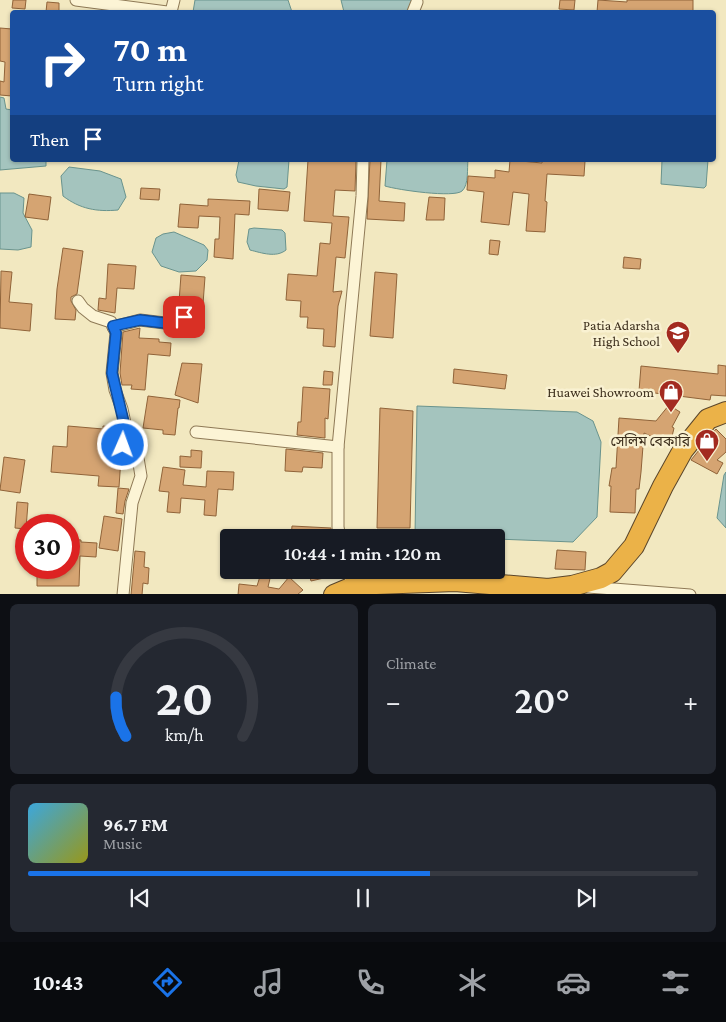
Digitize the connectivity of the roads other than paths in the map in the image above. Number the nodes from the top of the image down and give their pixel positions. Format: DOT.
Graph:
graph roads {
  1 [pos="76,0"];
  2 [pos="152,10"];
  3 [pos="364,162"];
  4 [pos="78,301"];
  5 [pos="184,317"];
  6 [pos="113,326"];
  7 [pos="726,412"];
  8 [pos="196,432"];
  9 [pos="338,447"];
  10 [pos="338,529"];
  11 [pos="351,579"];
  12 [pos="572,586"];
  13 [pos="123,594"];
  14 [pos="334,594"];
  15 [pos="690,594"];
  1 -- 2 [label="street"];
  3 -- 9 [label="street"];
  4 -- 6 [label="street"];
  5 -- 6 [label="street"];
  6 -- 13 [label="street"];
  7 -- 12 [label="highway"];
  8 -- 9 [label="street"];
  9 -- 10 [label="street"];
  11 -- 12 [label="highway"];
  11 -- 14 [label="highway"];
  12 -- 15 [label="street"];
}
